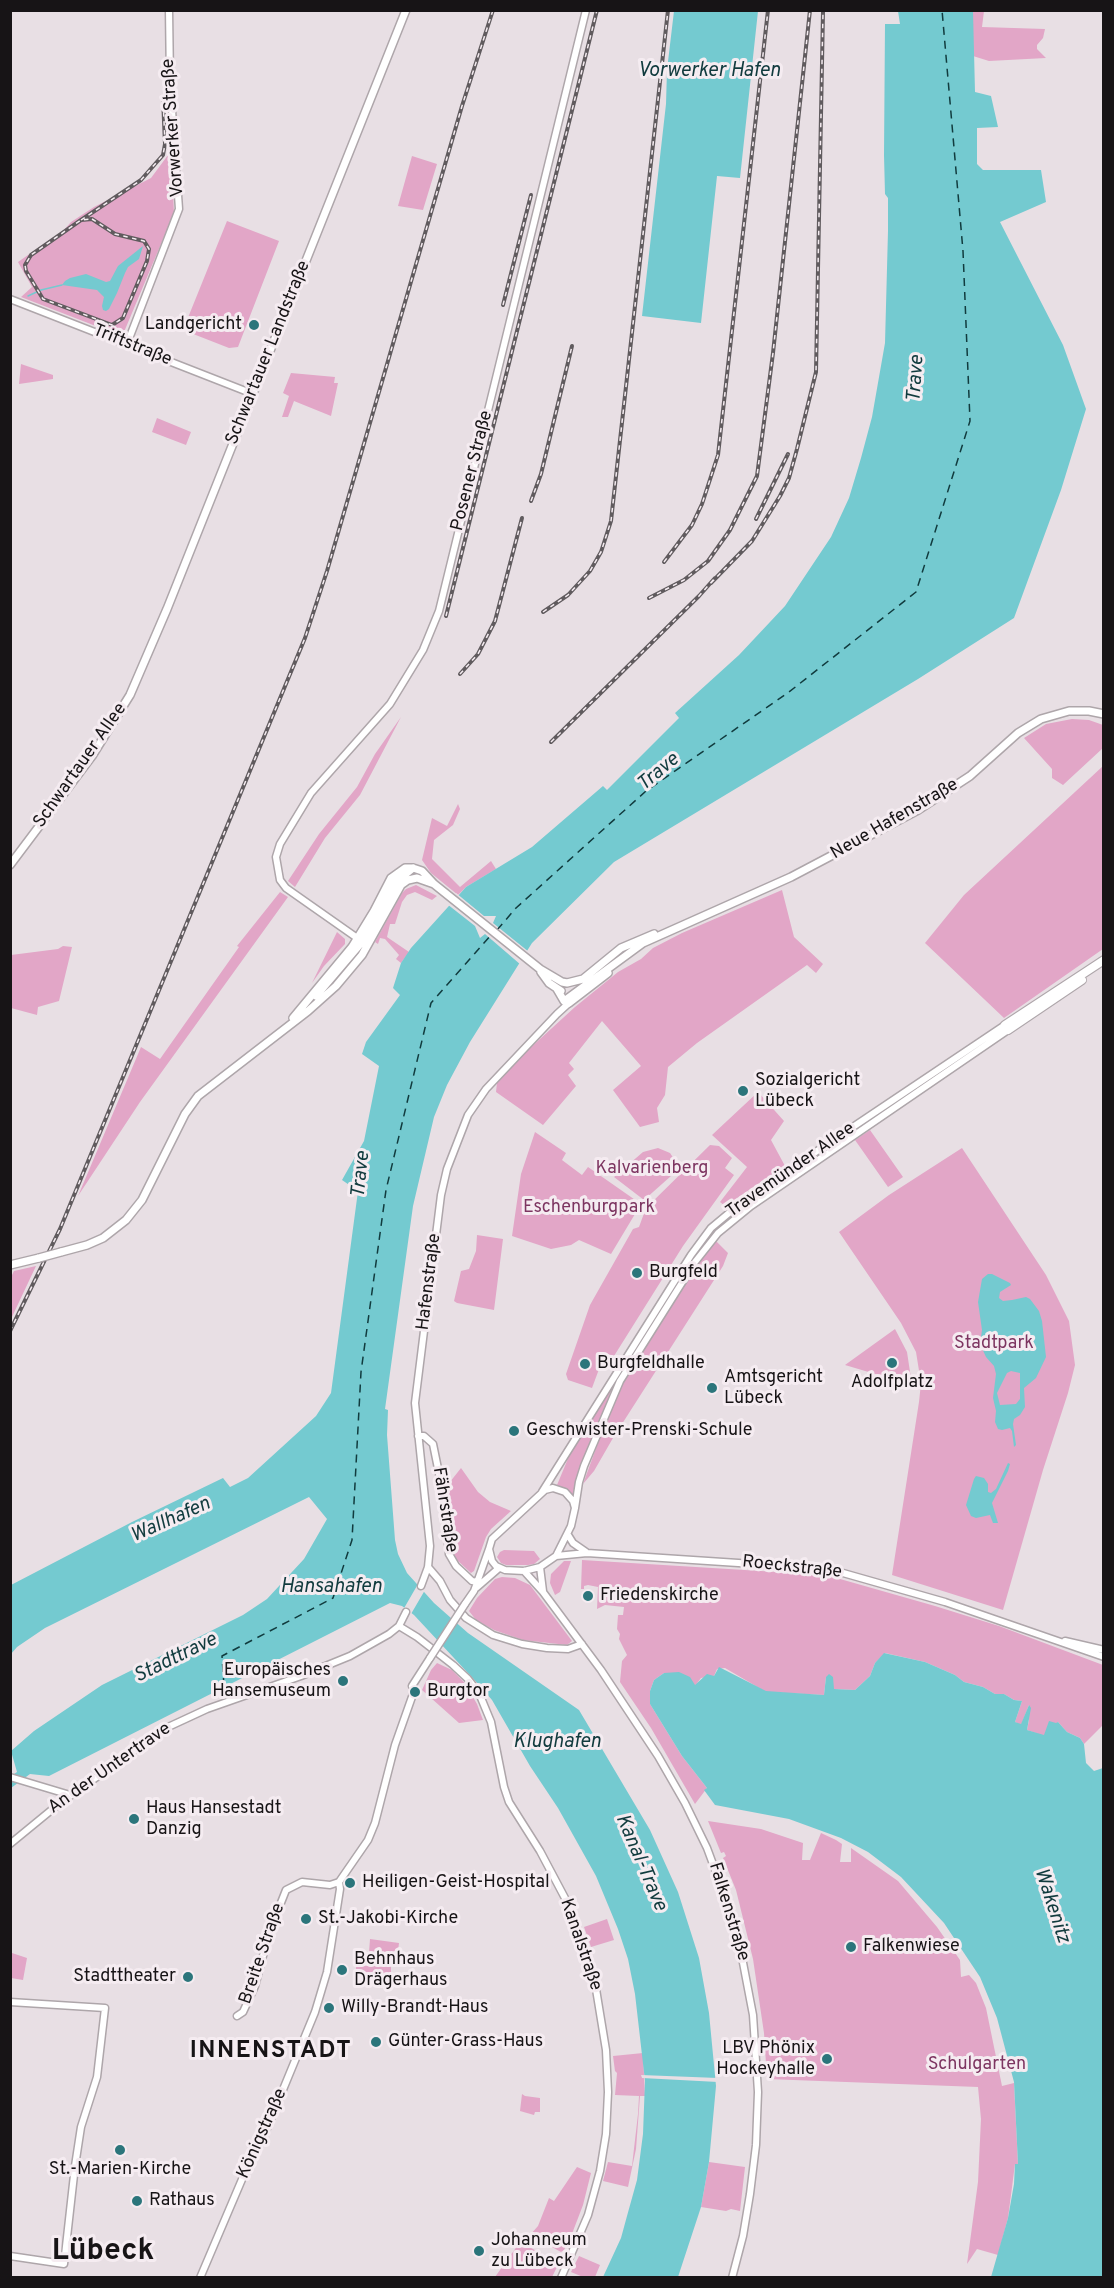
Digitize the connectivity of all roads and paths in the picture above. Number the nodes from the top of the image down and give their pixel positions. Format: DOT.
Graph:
graph roads {
  1 [pos="169,10"];
  2 [pos="406,10"];
  3 [pos="586,10"];
  4 [pos="10,299"];
  5 [pos="127,344"];
  6 [pos="253,394"];
  7 [pos="130,695"];
  8 [pos="1104,714"];
  9 [pos="10,865"];
  10 [pos="413,868"];
  11 [pos="434,884"];
  12 [pos="675,928"];
  13 [pos="362,942"];
  14 [pos="1103,961"];
  15 [pos="540,969"];
  16 [pos="567,983"];
  17 [pos="557,989"];
  18 [pos="584,992"];
  19 [pos="571,994"];
  20 [pos="567,1002"];
  21 [pos="1006,1028"];
  22 [pos="283,1029"];
  23 [pos="10,1265"];
  24 [pos="418,1436"];
  25 [pos="542,1493"];
  26 [pos="575,1508"];
  27 [pos="568,1535"];
  28 [pos="489,1549"];
  29 [pos="587,1553"];
  30 [pos="556,1556"];
  31 [pos="428,1567"];
  32 [pos="499,1568"];
  33 [pos="540,1568"];
  34 [pos="524,1571"];
  35 [pos="477,1582"];
  36 [pos="421,1586"];
  37 [pos="474,1591"];
  38 [pos="543,1592"];
  39 [pos="406,1612"];
  40 [pos="399,1626"];
  41 [pos="1059,1640"];
  42 [pos="582,1644"];
  43 [pos="1104,1650"];
  44 [pos="1104,1657"];
  45 [pos="413,1686"];
  46 [pos="410,1696"];
  47 [pos="10,1778"];
  48 [pos="70,1796"];
  49 [pos="10,1844"];
  50 [pos="339,1882"];
  51 [pos="10,2002"];
  52 [pos="237,2016"];
  53 [pos="10,2256"];
  54 [pos="200,2277"];
  55 [pos="561,2277"];
  56 [pos="732,2277"];
  1 -- 5 [label="main road, Vorwerker Straße"];
  2 -- 6 [label="main road, Schwartauer Landstraße"];
  3 -- 13 [label="main road, Posener Straße"];
  4 -- 5 [label="main road, Triftstraße"];
  5 -- 6 [label="main road, Triftstraße"];
  6 -- 7 [label="main road, Schwartauer Landstraße"];
  7 -- 9 [label="main road, Schwartauer Allee"];
  8 -- 12 [label="main road, Neue Hafenstraße"];
  10 -- 11 [label="main road"];
  10 -- 13 [label="main road"];
  10 -- 13 [label="main road"];
  11 -- 13 [label="main road"];
  11 -- 15 [label="main road"];
  12 -- 16 [label="main road"];
  12 -- 18 [label="main road, Hafenstraße"];
  12 -- 19 [label="main road, Hafenstraße"];
  13 -- 22 [label="main road"];
  13 -- 22 [label="main road"];
  14 -- 21 [label="highway, Travemünder Allee"];
  15 -- 16 [label="main road"];
  15 -- 17 [label="main road"];
  16 -- 19 [label="main road"];
  17 -- 19 [label="main road"];
  17 -- 20 [label="main road"];
  18 -- 19 [label="main road"];
  18 -- 20 [label="main road, Hafenstraße"];
  19 -- 20 [label="main road, Hafenstraße"];
  20 -- 24 [label="main road, Hafenstraße"];
  21 -- 25 [label="main road, Travemünder Allee"];
  21 -- 26 [label="main road, Travemünder Allee"];
  22 -- 23 [label="main road, bridge"];
  24 -- 31 [label="main road, Hafenstraße"];
  24 -- 35 [label="main road, Fährstraße"];
  25 -- 26 [label="main road"];
  25 -- 28 [label="main road, Travemünder Allee"];
  26 -- 27 [label="main road, Travemünder Allee"];
  27 -- 29 [label="main road"];
  27 -- 30 [label="main road, Travemünder Allee"];
  28 -- 32 [label="main road"];
  28 -- 35 [label="main road"];
  29 -- 30 [label="main road, Roeckstraße"];
  29 -- 41 [label="main road, Roeckstraße"];
  30 -- 33 [label="main road"];
  31 -- 36 [label="main road, Hafenstraße"];
  31 -- 42 [label="main road"];
  32 -- 34 [label="main road"];
  32 -- 37 [label="main road"];
  33 -- 34 [label="main road"];
  33 -- 38 [label="main road, Falkenstraße"];
  34 -- 38 [label="main road, Falkenstraße"];
  35 -- 37 [label="main road"];
  37 -- 45 [label="main road, bridge"];
  38 -- 42 [label="main road, Falkenstraße"];
  39 -- 40 [label="main road"];
  40 -- 48 [label="main road, An der Untertrave"];
  40 -- 55 [label="main road, Kanalstraße"];
  41 -- 43 [label="main road, Roeckstraße"];
  41 -- 44 [label="main road, Roeckstraße"];
  42 -- 56 [label="main road, Falkenstraße"];
  46 -- 50 [label="main road"];
  47 -- 48 [label="main road"];
  48 -- 49 [label="main road, An der Untertrave"];
  50 -- 52 [label="main road, Breite Straße"];
  50 -- 54 [label="main road, Königstraße"];
  51 -- 53 [label="main road"];
}
